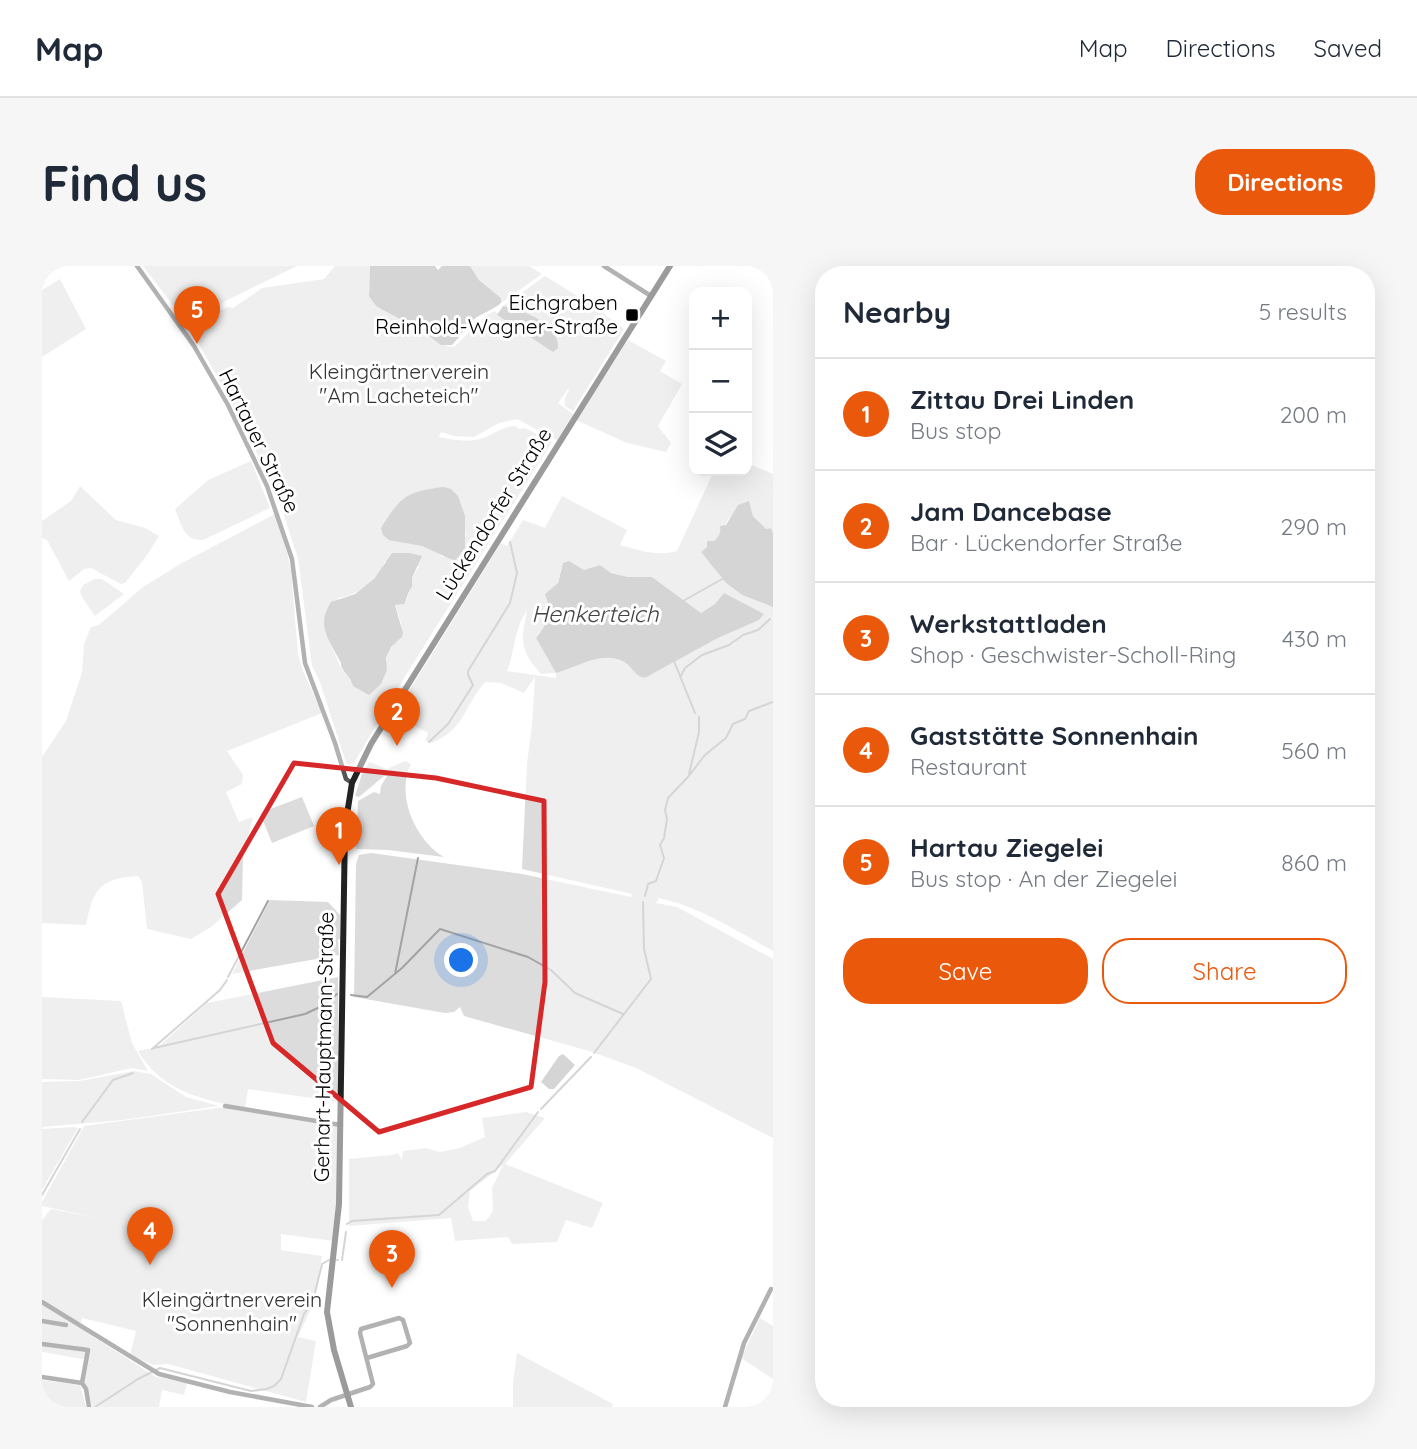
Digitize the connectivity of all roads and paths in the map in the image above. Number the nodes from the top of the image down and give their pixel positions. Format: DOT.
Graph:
graph roads {
  1 [pos="137,266"];
  2 [pos="604,266"];
  3 [pos="670,266"];
  4 [pos="651,296"];
  5 [pos="352,783"];
  6 [pos="225,1106"];
  7 [pos="341,1125"];
  8 [pos="771,1289"];
  9 [pos="42,1302"];
  10 [pos="42,1321"];
  11 [pos="66,1325"];
  12 [pos="42,1343"];
  13 [pos="367,1357"];
  14 [pos="42,1377"];
  15 [pos="82,1383"];
  16 [pos="347,1394"];
  17 [pos="89,1406"];
  18 [pos="312,1407"];
  19 [pos="320,1407"];
  20 [pos="351,1407"];
  21 [pos="725,1407"];
  1 -- 5 [label="street, Hartauer Straße"];
  2 -- 4 [label="street"];
  3 -- 4 [label="main road, Lückendorfer Straße"];
  4 -- 5 [label="main road, Lückendorfer Straße"];
  5 -- 7 [label="main road, Gerhart-Hauptmann-Straße"];
  6 -- 7 [label="street"];
  7 -- 16 [label="main road, Gerhart-Hauptmann-Straße"];
  8 -- 21 [label="street"];
  9 -- 18 [label="street"];
  10 -- 11 [label="street"];
  12 -- 15 [label="street"];
  13 -- 13 [label="street"];
  13 -- 16 [label="street"];
  14 -- 15 [label="street"];
  15 -- 17 [label="street"];
  16 -- 19 [label="street"];
  16 -- 20 [label="main road, Gerhart-Hauptmann-Straße"];
}
